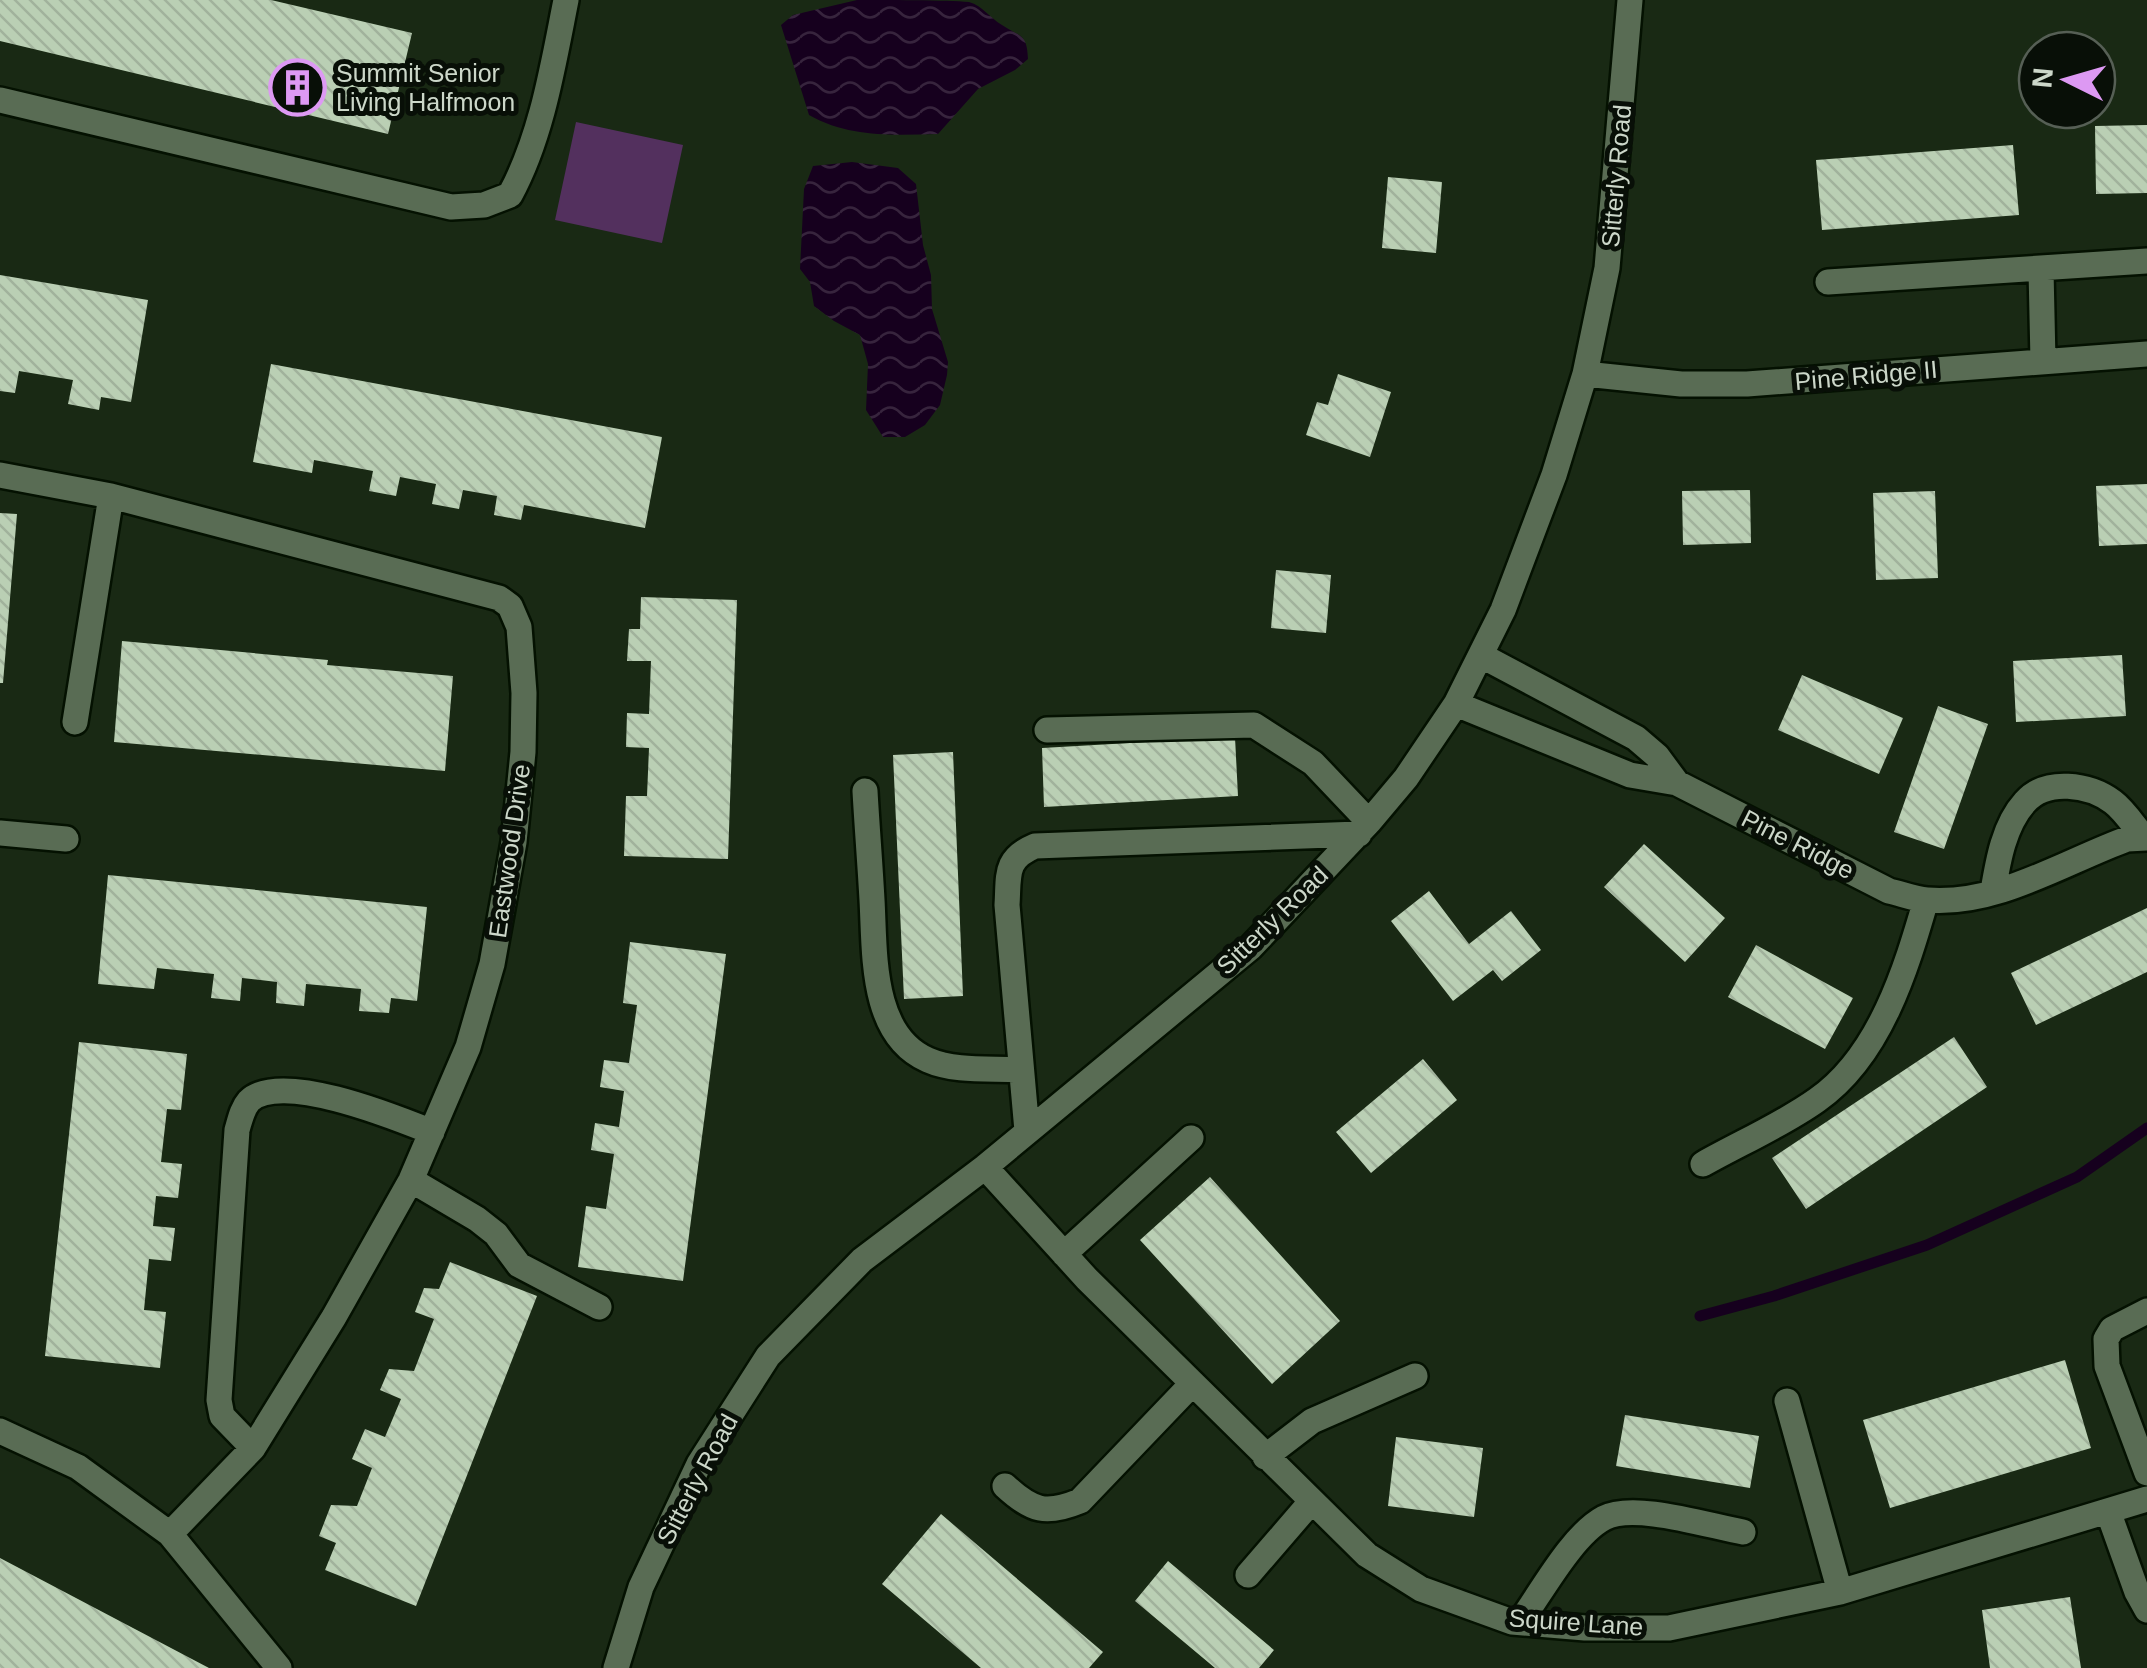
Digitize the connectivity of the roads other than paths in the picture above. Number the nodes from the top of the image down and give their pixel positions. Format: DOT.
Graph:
graph roads {
  1 [pos="566,0"];
  2 [pos="1630,0"];
  3 [pos="0,100"];
  4 [pos="2147,261"];
  5 [pos="2041,270"];
  6 [pos="1828,282"];
  7 [pos="2147,354"];
  8 [pos="2044,361"];
  9 [pos="1585,374"];
  10 [pos="0,474"];
  11 [pos="111,496"];
  12 [pos="1482,656"];
  13 [pos="1456,704"];
  14 [pos="74,722"];
  15 [pos="1048,730"];
  16 [pos="1678,782"];
  17 [pos="865,791"];
  18 [pos="1364,828"];
  19 [pos="0,833"];
  20 [pos="2145,838"];
  21 [pos="66,839"];
  22 [pos="1994,891"];
  23 [pos="1926,900"];
  24 [pos="1021,1070"];
  25 [pos="432,1132"];
  26 [pos="1026,1132"];
  27 [pos="1191,1138"];
  28 [pos="1703,1164"];
  29 [pos="985,1166"];
  30 [pos="411,1180"];
  31 [pos="1064,1254"];
  32 [pos="599,1307"];
  33 [pos="2147,1311"];
  34 [pos="1415,1376"];
  35 [pos="1192,1384"];
  36 [pos="1787,1401"];
  37 [pos="0,1431"];
  38 [pos="253,1448"];
  39 [pos="1265,1457"];
  40 [pos="2147,1474"];
  41 [pos="1006,1486"];
  42 [pos="2147,1499"];
  43 [pos="1311,1502"];
  44 [pos="2108,1510"];
  45 [pos="1743,1532"];
  46 [pos="170,1534"];
  47 [pos="1248,1575"];
  48 [pos="1840,1592"];
  49 [pos="2147,1610"];
  50 [pos="1520,1622"];
  51 [pos="280,1668"];
  52 [pos="616,1668"];
  1 -- 3 [label="street"];
  2 -- 9 [label="street, Sitterly Road"];
  4 -- 5 [label="street"];
  5 -- 6 [label="street"];
  5 -- 8 [label="street"];
  7 -- 8 [label="street, Pine Ridge II"];
  8 -- 9 [label="street, Pine Ridge II"];
  9 -- 12 [label="street, Sitterly Road"];
  10 -- 11 [label="street, Eastwood Drive"];
  11 -- 14 [label="street"];
  11 -- 25 [label="street, Eastwood Drive"];
  12 -- 13 [label="street, Sitterly Road"];
  12 -- 16 [label="street"];
  13 -- 16 [label="street, Pine Ridge"];
  13 -- 18 [label="street, Sitterly Road"];
  15 -- 18 [label="street"];
  16 -- 23 [label="street, Pine Ridge"];
  17 -- 24 [label="street"];
  18 -- 24 [label="street"];
  18 -- 26 [label="street, Sitterly Road"];
  19 -- 21 [label="street"];
  20 -- 22 [label="street, Pine Ridge"];
  20 -- 22 [label="street"];
  22 -- 23 [label="street, Pine Ridge"];
  23 -- 28 [label="street"];
  24 -- 26 [label="street"];
  25 -- 30 [label="street, Eastwood Drive"];
  25 -- 38 [label="street"];
  26 -- 29 [label="street, Sitterly Road"];
  27 -- 31 [label="street"];
  29 -- 31 [label="street, Squire Lane"];
  29 -- 52 [label="street, Sitterly Road"];
  30 -- 32 [label="street"];
  30 -- 38 [label="street, Eastwood Drive"];
  31 -- 35 [label="street, Squire Lane"];
  33 -- 40 [label="street"];
  34 -- 39 [label="street"];
  35 -- 39 [label="street, Squire Lane"];
  35 -- 41 [label="street"];
  36 -- 48 [label="street"];
  37 -- 46 [label="street"];
  38 -- 46 [label="street, Eastwood Drive"];
  39 -- 43 [label="street, Squire Lane"];
  42 -- 44 [label="street, Squire Lane"];
  43 -- 47 [label="street"];
  43 -- 50 [label="street, Squire Lane"];
  44 -- 48 [label="street, Squire Lane"];
  44 -- 49 [label="street"];
  45 -- 50 [label="street"];
  46 -- 51 [label="street"];
  48 -- 50 [label="street, Squire Lane"];
}
